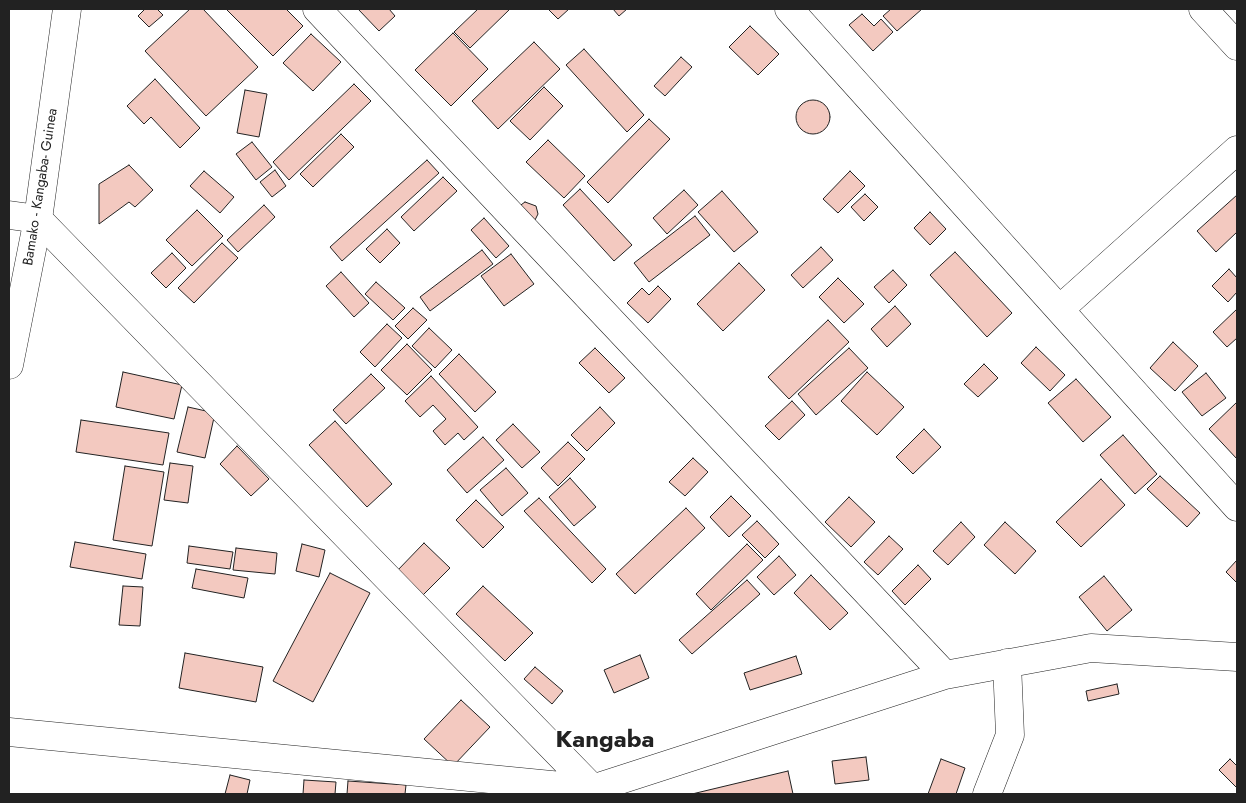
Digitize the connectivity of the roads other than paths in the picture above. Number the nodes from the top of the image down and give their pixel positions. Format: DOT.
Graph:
graph roads {
  1 [pos="67,9"];
  2 [pos="317,9"];
  3 [pos="789,9"];
  4 [pos="1203,9"];
  5 [pos="1237,46"];
  6 [pos="1237,150"];
  7 [pos="9,215"];
  8 [pos="38,218"];
  9 [pos="1060,308"];
  10 [pos="9,364"];
  11 [pos="1237,507"];
  12 [pos="1237,657"];
  13 [pos="1007,663"];
  14 [pos="945,675"];
  15 [pos="9,732"];
  16 [pos="595,792"];
  17 [pos="987,794"];
  1 -- 8 [label="street, Bamako - Kangaba- Guinea"];
  2 -- 14 [label="street"];
  3 -- 9 [label="street"];
  4 -- 5 [label="street"];
  6 -- 9 [label="street"];
  7 -- 8 [label="street"];
  8 -- 10 [label="street, Bamako - Kangaba- Guinea"];
  8 -- 16 [label="street"];
  9 -- 11 [label="street"];
  12 -- 13 [label="street"];
  13 -- 14 [label="street"];
  13 -- 17 [label="street"];
  14 -- 16 [label="street"];
  15 -- 16 [label="street"];
}
